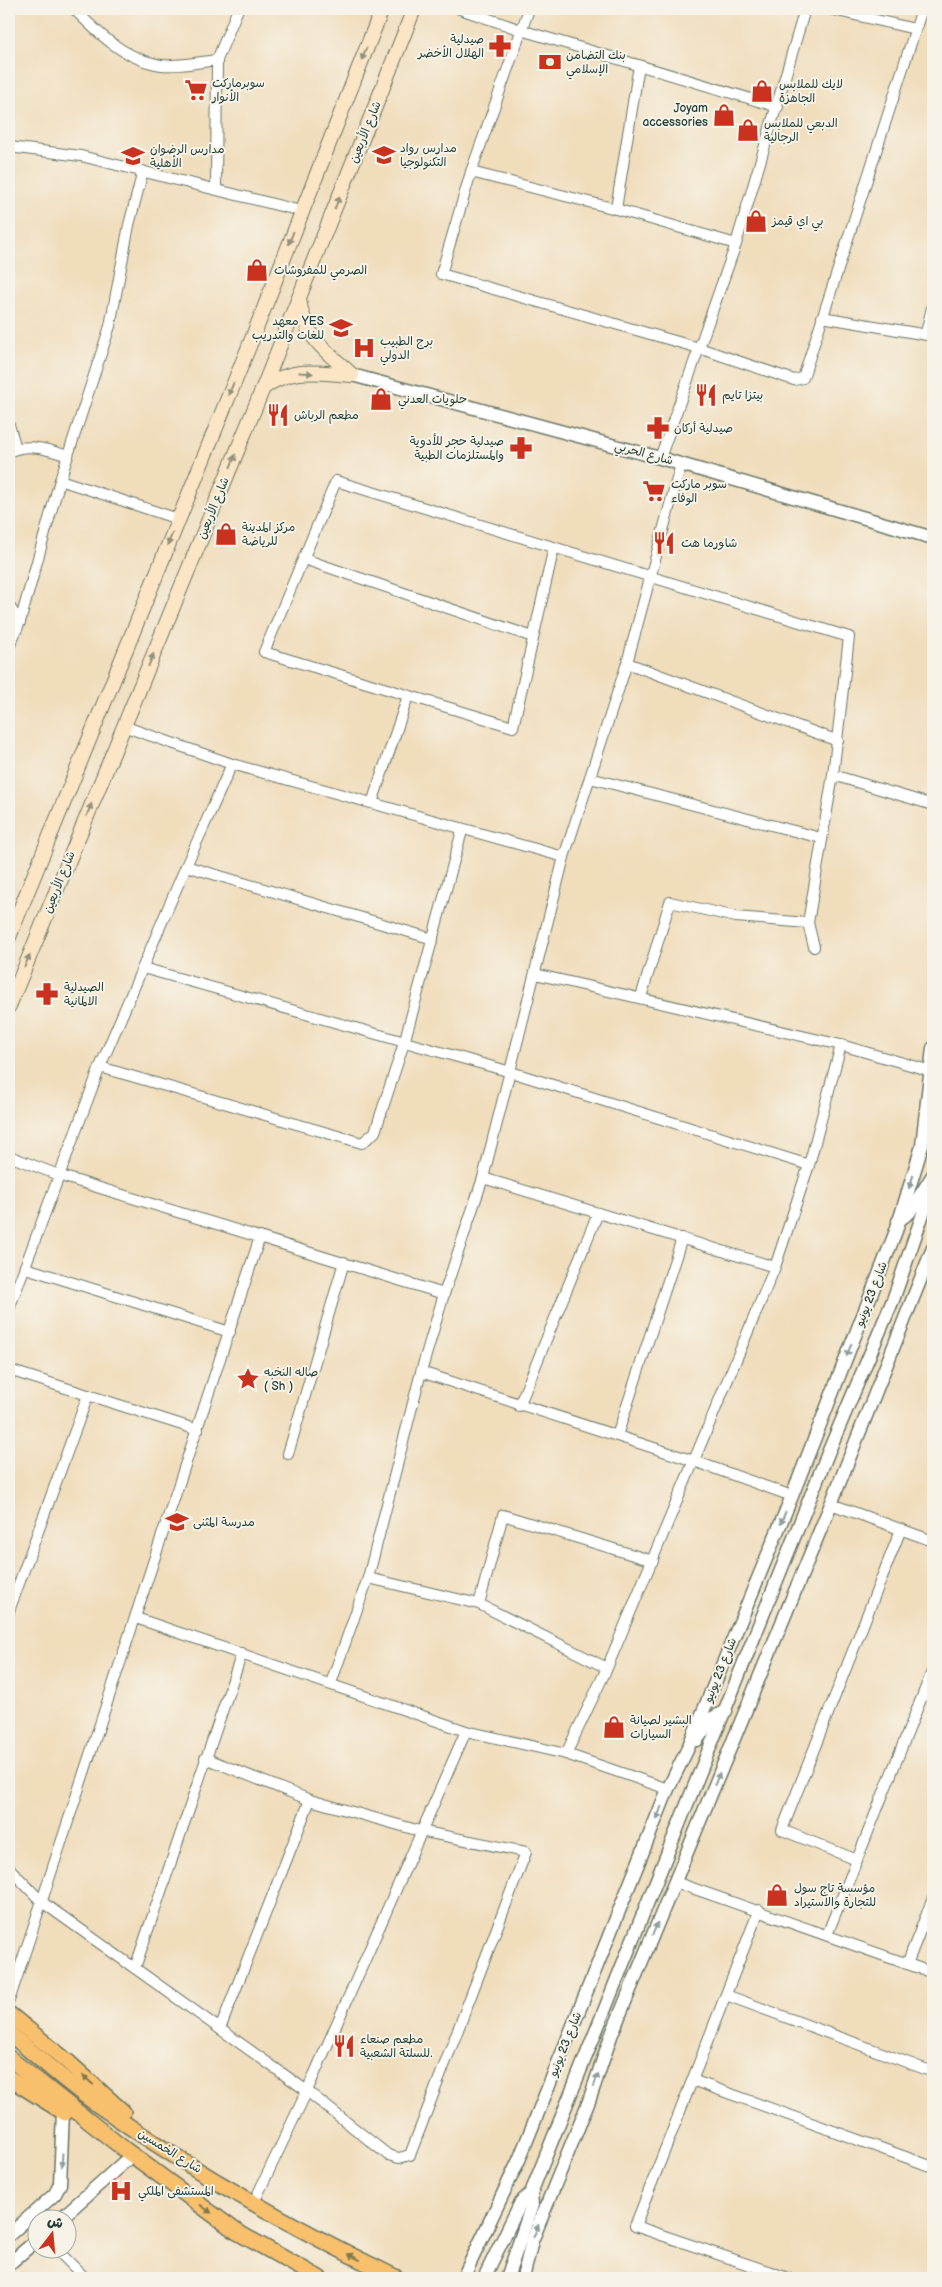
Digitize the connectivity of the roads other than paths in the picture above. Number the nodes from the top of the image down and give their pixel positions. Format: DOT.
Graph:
graph roads {
  1 [pos="74,9"];
  2 [pos="238,9"];
  3 [pos="382,9"];
  4 [pos="414,9"];
  5 [pos="460,9"];
  6 [pos="529,9"];
  7 [pos="805,9"];
  8 [pos="829,9"];
  9 [pos="922,9"];
  10 [pos="915,29"];
  11 [pos="521,30"];
  12 [pos="217,60"];
  13 [pos="639,64"];
  14 [pos="778,107"];
  15 [pos="9,147"];
  16 [pos="143,171"];
  17 [pos="471,172"];
  18 [pos="216,189"];
  19 [pos="616,209"];
  20 [pos="301,211"];
  21 [pos="736,244"];
  22 [pos="299,297"];
  23 [pos="933,303"];
  24 [pos="822,317"];
  25 [pos="929,335"];
  26 [pos="699,348"];
  27 [pos="352,375"];
  28 [pos="263,388"];
  29 [pos="9,425"];
  30 [pos="12,450"];
  31 [pos="68,456"];
  32 [pos="660,458"];
  33 [pos="680,464"];
  34 [pos="60,480"];
  35 [pos="178,519"];
  36 [pos="933,538"];
  37 [pos="554,547"];
  38 [pos="304,559"];
  39 [pos="652,576"];
  40 [pos="9,606"];
  41 [pos="20,622"];
  42 [pos="533,637"];
  43 [pos="9,647"];
  44 [pos="628,663"];
  45 [pos="408,696"];
  46 [pos="124,726"];
  47 [pos="838,741"];
  48 [pos="232,764"];
  49 [pos="833,775"];
  50 [pos="590,778"];
  51 [pos="372,803"];
  52 [pos="933,804"];
  53 [pos="462,830"];
  54 [pos="821,838"];
  55 [pos="564,857"];
  56 [pos="186,866"];
  57 [pos="808,923"];
  58 [pos="9,937"];
  59 [pos="432,938"];
  60 [pos="814,947"];
  61 [pos="143,968"];
  62 [pos="535,974"];
  63 [pos="640,997"];
  64 [pos="9,1006"];
  65 [pos="404,1042"];
  66 [pos="841,1045"];
  67 [pos="933,1048"];
  68 [pos="100,1067"];
  69 [pos="931,1071"];
  70 [pos="511,1072"];
  71 [pos="9,1156"];
  72 [pos="809,1165"];
  73 [pos="933,1175"];
  74 [pos="61,1176"];
  75 [pos="483,1178"];
  76 [pos="933,1185"];
  77 [pos="598,1213"];
  78 [pos="898,1221"];
  79 [pos="260,1237"];
  80 [pos="682,1238"];
  81 [pos="933,1250"];
  82 [pos="344,1262"];
  83 [pos="776,1267"];
  84 [pos="26,1268"];
  85 [pos="444,1294"];
  86 [pos="9,1309"];
  87 [pos="230,1332"];
  88 [pos="9,1370"];
  89 [pos="421,1372"];
  90 [pos="88,1395"];
  91 [pos="519,1406"];
  92 [pos="198,1430"];
  93 [pos="617,1436"];
  94 [pos="288,1454"];
  95 [pos="694,1461"];
  96 [pos="792,1496"];
  97 [pos="831,1504"];
  98 [pos="901,1529"];
  99 [pos="933,1540"];
  100 [pos="653,1561"];
  101 [pos="368,1578"];
  102 [pos="479,1604"];
  103 [pos="9,1611"];
  104 [pos="136,1618"];
  105 [pos="242,1653"];
  106 [pos="607,1668"];
  107 [pos="933,1670"];
  108 [pos="331,1683"];
  109 [pos="726,1711"];
  110 [pos="466,1731"];
  111 [pos="688,1748"];
  112 [pos="566,1754"];
  113 [pos="205,1758"];
  114 [pos="668,1789"];
  115 [pos="310,1800"];
  116 [pos="420,1831"];
  117 [pos="857,1860"];
  118 [pos="9,1868"];
  119 [pos="674,1882"];
  120 [pos="933,1898"];
  121 [pos="42,1902"];
  122 [pos="759,1910"];
  123 [pos="827,1935"];
  124 [pos="907,1964"];
  125 [pos="135,1968"];
  126 [pos="933,1973"];
  127 [pos="726,1994"];
  128 [pos="9,2001"];
  129 [pos="9,2014"];
  130 [pos="220,2029"];
  131 [pos="9,2033"];
  132 [pos="9,2058"];
  133 [pos="933,2072"];
  134 [pos="9,2078"];
  135 [pos="692,2080"];
  136 [pos="307,2091"];
  137 [pos="63,2112"];
  138 [pos="163,2148"];
  139 [pos="128,2152"];
  140 [pos="933,2166"];
  141 [pos="531,2193"];
  142 [pos="254,2202"];
  143 [pos="69,2210"];
  144 [pos="9,2235"];
  145 [pos="28,2248"];
  146 [pos="67,2260"];
  147 [pos="9,2264"];
  148 [pos="84,2278"];
  149 [pos="319,2278"];
  150 [pos="398,2278"];
  151 [pos="466,2278"];
  152 [pos="484,2278"];
  153 [pos="508,2278"];
  154 [pos="522,2278"];
  155 [pos="788,2278"];
  1 -- 12 [label="street"];
  2 -- 12 [label="street"];
  3 -- 20 [label="main road, شارع الأربعين, one-way"];
  22 -- 4 [label="main road, شارع الأربعين, one-way"];
  5 -- 11 [label="street"];
  6 -- 11 [label="street"];
  7 -- 14 [label="street"];
  8 -- 10 [label="street"];
  9 -- 10 [label="street"];
  10 -- 24 [label="street"];
  11 -- 13 [label="street"];
  11 -- 17 [label="street"];
  12 -- 18 [label="street"];
  13 -- 14 [label="street"];
  13 -- 19 [label="street"];
  14 -- 21 [label="street"];
  15 -- 16 [label="street"];
  16 -- 18 [label="street"];
  16 -- 31 [label="street"];
  17 -- 19 [label="street"];
  17 -- 26 [label="street"];
  18 -- 20 [label="street"];
  19 -- 21 [label="street"];
  20 -- 35 [label="main road, شارع الأربعين, one-way"];
  21 -- 26 [label="street"];
  22 -- 27 [label="main road"];
  22 -- 28 [label="main road, شارع الأربعين"];
  23 -- 25 [label="street"];
  24 -- 25 [label="street"];
  24 -- 26 [label="street"];
  26 -- 32 [label="street"];
  28 -- 27 [label="main road, one-way"];
  27 -- 32 [label="street, شارع الحربي"];
  46 -- 28 [label="main road, شارع الأربعين, one-way"];
  29 -- 30 [label="street"];
  30 -- 31 [label="street"];
  31 -- 34 [label="street"];
  32 -- 33 [label="street, شارع الحربي"];
  33 -- 36 [label="street, شارع الحربي"];
  33 -- 39 [label="street"];
  34 -- 35 [label="street"];
  34 -- 41 [label="street"];
  35 -- 58 [label="main road, شارع الأربعين, one-way"];
  37 -- 38 [label="street"];
  37 -- 39 [label="street"];
  37 -- 42 [label="street"];
  38 -- 42 [label="street"];
  38 -- 45 [label="street"];
  39 -- 44 [label="street"];
  39 -- 47 [label="street"];
  40 -- 41 [label="street"];
  41 -- 43 [label="street"];
  42 -- 45 [label="street"];
  44 -- 47 [label="street"];
  44 -- 50 [label="street"];
  45 -- 51 [label="street"];
  46 -- 48 [label="street"];
  64 -- 46 [label="main road, شارع الأربعين, one-way"];
  47 -- 49 [label="street"];
  48 -- 51 [label="street"];
  48 -- 56 [label="street"];
  49 -- 52 [label="street"];
  49 -- 54 [label="street"];
  50 -- 54 [label="street"];
  50 -- 55 [label="street"];
  51 -- 53 [label="street"];
  53 -- 55 [label="street"];
  53 -- 59 [label="street"];
  54 -- 57 [label="street"];
  55 -- 62 [label="street"];
  56 -- 59 [label="street"];
  56 -- 61 [label="street"];
  57 -- 60 [label="street"];
  57 -- 63 [label="street"];
  59 -- 65 [label="street"];
  61 -- 65 [label="street"];
  61 -- 68 [label="street"];
  62 -- 63 [label="street"];
  62 -- 70 [label="street"];
  63 -- 66 [label="street"];
  65 -- 68 [label="street"];
  65 -- 70 [label="street"];
  66 -- 69 [label="street"];
  66 -- 72 [label="street"];
  67 -- 69 [label="street, شارع 23 يونيو"];
  68 -- 74 [label="street"];
  69 -- 78 [label="street, شارع 23 يونيو, one-way"];
  70 -- 72 [label="street"];
  70 -- 75 [label="street"];
  71 -- 74 [label="street"];
  72 -- 83 [label="street"];
  73 -- 78 [label="street"];
  74 -- 79 [label="street"];
  74 -- 84 [label="street"];
  75 -- 77 [label="street"];
  75 -- 85 [label="street"];
  76 -- 109 [label="street"];
  77 -- 80 [label="street"];
  77 -- 91 [label="street"];
  78 -- 96 [label="street, شارع 23 يونيو, one-way"];
  79 -- 82 [label="street"];
  79 -- 87 [label="street"];
  80 -- 83 [label="street"];
  80 -- 93 [label="street"];
  81 -- 97 [label="street"];
  82 -- 85 [label="street"];
  82 -- 94 [label="street"];
  83 -- 95 [label="street"];
  84 -- 86 [label="street"];
  84 -- 87 [label="street"];
  85 -- 89 [label="street"];
  87 -- 92 [label="street"];
  88 -- 90 [label="street"];
  89 -- 91 [label="street"];
  89 -- 101 [label="street"];
  90 -- 92 [label="street"];
  90 -- 103 [label="street"];
  91 -- 93 [label="street"];
  92 -- 104 [label="street"];
  93 -- 95 [label="street"];
  95 -- 96 [label="street"];
  95 -- 100 [label="street"];
  96 -- 111 [label="street, شارع 23 يونيو, one-way"];
  97 -- 98 [label="street"];
  119 -- 97 [label="street, one-way"];
  98 -- 99 [label="street"];
  98 -- 117 [label="street"];
  100 -- 102 [label="street"];
  100 -- 106 [label="street"];
  101 -- 102 [label="street"];
  101 -- 108 [label="street"];
  102 -- 106 [label="street"];
  104 -- 105 [label="street"];
  104 -- 121 [label="street"];
  105 -- 108 [label="street"];
  105 -- 113 [label="street"];
  106 -- 112 [label="street"];
  107 -- 117 [label="street"];
  108 -- 110 [label="street"];
  109 -- 111 [label="street"];
  109 -- 141 [label="street"];
  110 -- 112 [label="street"];
  110 -- 116 [label="street"];
  111 -- 114 [label="street, شارع 23 يونيو"];
  112 -- 114 [label="street"];
  113 -- 115 [label="street"];
  113 -- 125 [label="street"];
  114 -- 151 [label="street, شارع 23 يونيو, one-way"];
  115 -- 116 [label="street"];
  115 -- 130 [label="street"];
  116 -- 136 [label="street"];
  116 -- 136 [label="street"];
  117 -- 123 [label="street"];
  118 -- 121 [label="street"];
  119 -- 122 [label="street"];
  154 -- 119 [label="street, one-way"];
  120 -- 124 [label="street"];
  121 -- 125 [label="street"];
  121 -- 128 [label="street"];
  122 -- 123 [label="street"];
  122 -- 127 [label="street"];
  123 -- 124 [label="street"];
  124 -- 126 [label="street"];
  125 -- 130 [label="street"];
  127 -- 133 [label="street"];
  127 -- 135 [label="street"];
  138 -- 129 [label="main road, one-way"];
  130 -- 136 [label="street"];
  131 -- 138 [label="main road, شارع الخمسين"];
  132 -- 139 [label="main road, شارع الخمسين"];
  134 -- 137 [label="main road, شارع الخمسين"];
  135 -- 140 [label="street"];
  135 -- 155 [label="street"];
  136 -- 142 [label="street"];
  137 -- 139 [label="main road, شارع الخمسين"];
  137 -- 144 [label="street, one-way"];
  138 -- 142 [label="main road, شارع الخمسين"];
  139 -- 143 [label="street"];
  139 -- 149 [label="main road, شارع الخمسين, one-way"];
  141 -- 152 [label="street"];
  141 -- 153 [label="street"];
  150 -- 142 [label="main road, شارع الخمسين, one-way"];
  145 -- 147 [label="street"];
  146 -- 148 [label="street"];
}
